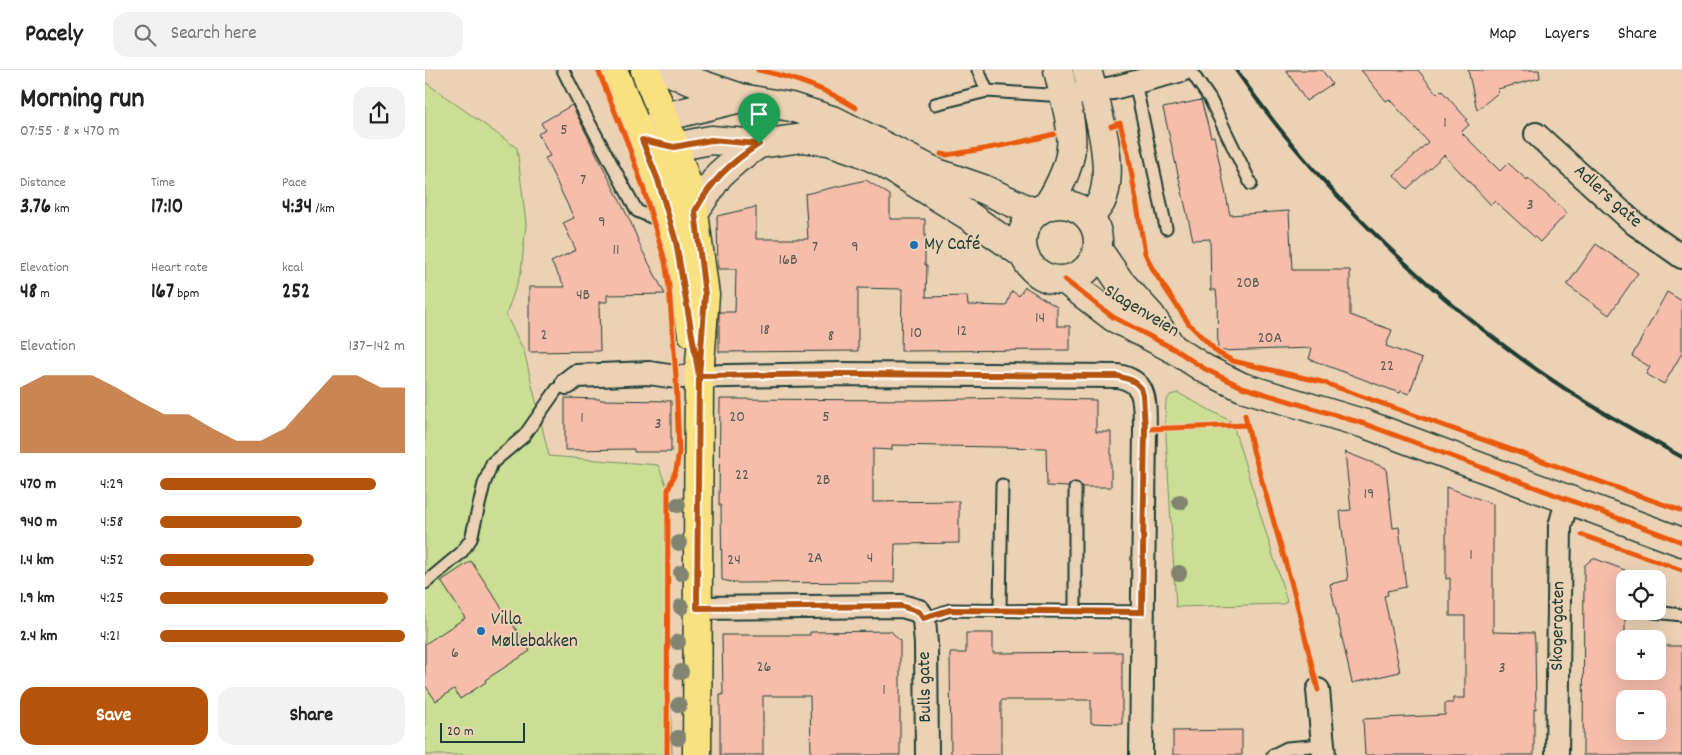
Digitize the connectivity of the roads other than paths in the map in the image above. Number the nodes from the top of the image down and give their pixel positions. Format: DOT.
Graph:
graph roads {
  1 [pos="563,70"];
  2 [pos="613,70"];
  3 [pos="645,70"];
  4 [pos="667,70"];
  5 [pos="978,70"];
  6 [pos="1058,70"];
  7 [pos="1182,70"];
  8 [pos="1189,70"];
  9 [pos="1090,80"];
  10 [pos="1135,82"];
  11 [pos="987,91"];
  12 [pos="1064,96"];
  13 [pos="741,98"];
  14 [pos="935,104"];
  15 [pos="663,117"];
  16 [pos="1536,134"];
  17 [pos="642,140"];
  18 [pos="759,144"];
  19 [pos="674,147"];
  20 [pos="1251,184"];
  21 [pos="1041,209"];
  22 [pos="695,211"];
  23 [pos="668,215"];
  24 [pos="1090,217"];
  25 [pos="1166,228"];
  26 [pos="1098,250"];
  27 [pos="1023,254"];
  28 [pos="1682,257"];
  29 [pos="1065,280"];
  30 [pos="1174,349"];
  31 [pos="699,376"];
  32 [pos="567,383"];
  33 [pos="1002,485"];
  34 [pos="1075,489"];
  35 [pos="1568,498"];
  36 [pos="1682,542"];
  37 [pos="425,583"];
  38 [pos="697,608"];
  39 [pos="999,610"];
  40 [pos="1075,612"];
  41 [pos="1142,612"];
  42 [pos="1666,613"];
  43 [pos="1682,615"];
  44 [pos="923,618"];
  45 [pos="1318,690"];
  46 [pos="1324,750"];
  47 [pos="697,755"];
  48 [pos="927,755"];
  49 [pos="1141,755"];
  50 [pos="1273,755"];
  51 [pos="1557,755"];
  1 -- 23 [label="lane"];
  2 -- 17 [label="main road"];
  3 -- 15 [label="main road"];
  4 -- 13 [label="main road"];
  5 -- 11 [label="lane"];
  6 -- 12 [label="main road"];
  7 -- 10 [label="street"];
  8 -- 20 [label="lane"];
  9 -- 10 [label="street"];
  9 -- 12 [label="street"];
  9 -- 24 [label="main road"];
  10 -- 25 [label="lane"];
  11 -- 12 [label="lane"];
  11 -- 14 [label="lane"];
  12 -- 21 [label="main road"];
  13 -- 15 [label="main road"];
  13 -- 21 [label="main road"];
  15 -- 17 [label="main road"];
  15 -- 19 [label="main road"];
  16 -- 28 [label="street, Adlers gate"];
  17 -- 19 [label="main road, Slagenveien"];
  17 -- 23 [label="main road"];
  18 -- 19 [label="main road, Slagenveien"];
  18 -- 22 [label="main road, Slagenveien"];
  18 -- 27 [label="main road, Slagenveien"];
  19 -- 22 [label="main road"];
  21 -- 24 [label="main road"];
  21 -- 27 [label="main road"];
  22 -- 31 [label="main road"];
  23 -- 31 [label="main road"];
  24 -- 26 [label="main road, Slagenveien"];
  26 -- 29 [label="main road, Slagenveien"];
  26 -- 30 [label="main road, Slagenveien"];
  27 -- 29 [label="main road, Slagenveien"];
  29 -- 30 [label="main road, Slagenveien"];
  30 -- 35 [label="main road, Slagenveien"];
  31 -- 32 [label="street"];
  31 -- 38 [label="main road"];
  31 -- 41 [label="street"];
  32 -- 37 [label="lane"];
  33 -- 39 [label="lane"];
  34 -- 40 [label="lane"];
  35 -- 36 [label="main road, Slagenveien"];
  35 -- 51 [label="street, Skogergaten"];
  38 -- 44 [label="street"];
  38 -- 47 [label="main road"];
  39 -- 40 [label="lane"];
  39 -- 44 [label="lane"];
  40 -- 41 [label="lane"];
  41 -- 49 [label="street"];
  42 -- 43 [label="lane"];
  44 -- 48 [label="street, Bulls gate"];
  45 -- 46 [label="street"];
  46 -- 50 [label="lane"];
}
